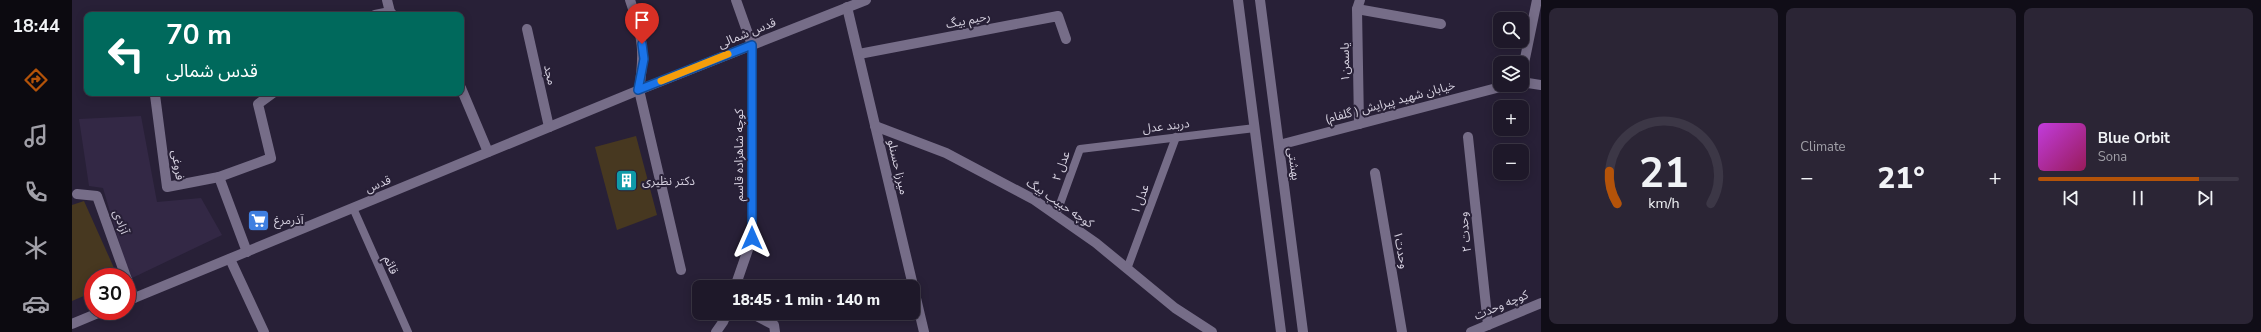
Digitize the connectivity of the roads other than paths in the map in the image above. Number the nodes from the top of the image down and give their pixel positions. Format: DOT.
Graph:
graph roads {
  1 [pos="387,0"];
  2 [pos="630,0"];
  3 [pos="736,0"];
  4 [pos="866,0"];
  5 [pos="1238,0"];
  6 [pos="1260,0"];
  7 [pos="1537,0"];
  8 [pos="1358,5"];
  9 [pos="848,7"];
  10 [pos="391,12"];
  11 [pos="1441,24"];
  12 [pos="527,29"];
  13 [pos="1066,39"];
  14 [pos="752,45"];
  15 [pos="859,54"];
  16 [pos="1525,56"];
  17 [pos="1529,83"];
  18 [pos="1541,85"];
  19 [pos="1493,89"];
  20 [pos="638,90"];
  21 [pos="464,95"];
  22 [pos="155,96"];
  23 [pos="269,96"];
  24 [pos="1359,124"];
  25 [pos="875,126"];
  26 [pos="548,127"];
  27 [pos="1255,128"];
  28 [pos="1176,137"];
  29 [pos="1468,137"];
  30 [pos="1279,144"];
  31 [pos="1080,149"];
  32 [pos="488,152"];
  33 [pos="1375,173"];
  34 [pos="219,177"];
  35 [pos="76,194"];
  36 [pos="352,208"];
  37 [pos="1056,215"];
  38 [pos="247,252"];
  39 [pos="230,259"];
  40 [pos="123,268"];
  41 [pos="1127,269"];
  42 [pos="681,270"];
  43 [pos="737,280"];
  44 [pos="136,298"];
  45 [pos="1541,303"];
  46 [pos="84,319"];
  47 [pos="724,320"];
  48 [pos="764,320"];
  49 [pos="72,324"];
  50 [pos="1488,325"];
  51 [pos="264,332"];
  52 [pos="408,332"];
  53 [pos="716,332"];
  54 [pos="775,332"];
  55 [pos="924,332"];
  56 [pos="1212,332"];
  57 [pos="1281,332"];
  58 [pos="1303,332"];
  59 [pos="1402,332"];
  60 [pos="1471,332"];
  1 -- 10 [label="street"];
  2 -- 20 [label="street"];
  3 -- 14 [label="street, کوچه شاهزاده قاسم"];
  4 -- 9 [label="street, قدس شمالی"];
  5 -- 27 [label="street"];
  6 -- 30 [label="street, بهشتی"];
  7 -- 16 [label="street"];
  8 -- 11 [label="street"];
  8 -- 24 [label="street, یاسمن۱"];
  9 -- 14 [label="street, قدس شمالی"];
  9 -- 15 [label="street, میرزا حسنلو"];
  12 -- 26 [label="street, مجد"];
  13 -- 15 [label="street, رحیم بیگ"];
  14 -- 20 [label="street, قدس شمالی"];
  14 -- 43 [label="street, کوچه شاهزاده قاسم"];
  15 -- 25 [label="street, میرزا حسنلو"];
  17 -- 18 [label="street"];
  19 -- 24 [label="street, خیابان شهید پیرایش ( گلفام)"];
  20 -- 26 [label="street, قدس"];
  20 -- 42 [label="street"];
  21 -- 32 [label="street"];
  22 -- 34 [label="street, فروغی"];
  23 -- 34 [label="street, فروغی"];
  24 -- 30 [label="street, خیابان شهید پیرایش ( گلفام)"];
  25 -- 37 [label="street, کوچه حبیب بیگ"];
  25 -- 55 [label="street, میرزا حسنلو"];
  26 -- 32 [label="street, قدس"];
  27 -- 28 [label="lane, دربند عدل"];
  27 -- 57 [label="street"];
  28 -- 31 [label="lane, دربند عدل"];
  28 -- 41 [label="lane, عدل ۱"];
  29 -- 50 [label="street, وحدت ۲"];
  30 -- 58 [label="street, بهشتی"];
  31 -- 37 [label="lane, عدل ۲"];
  32 -- 36 [label="street, قدس"];
  33 -- 59 [label="street, وحدت۱"];
  34 -- 38 [label="street"];
  35 -- 40 [label="street, آزادی"];
  36 -- 38 [label="street, قدس"];
  36 -- 52 [label="lane, قائم"];
  37 -- 41 [label="street, کوچه حبیب بیگ"];
  38 -- 39 [label="street, قدس"];
  39 -- 44 [label="street, قدس"];
  39 -- 51 [label="street"];
  41 -- 56 [label="street, کوچه حبیب بیگ"];
  45 -- 50 [label="street, کوچه وحدت"];
  46 -- 49 [label="street"];
  47 -- 53 [label="street"];
  48 -- 54 [label="street"];
  50 -- 60 [label="street, کوچه وحدت"];
}
